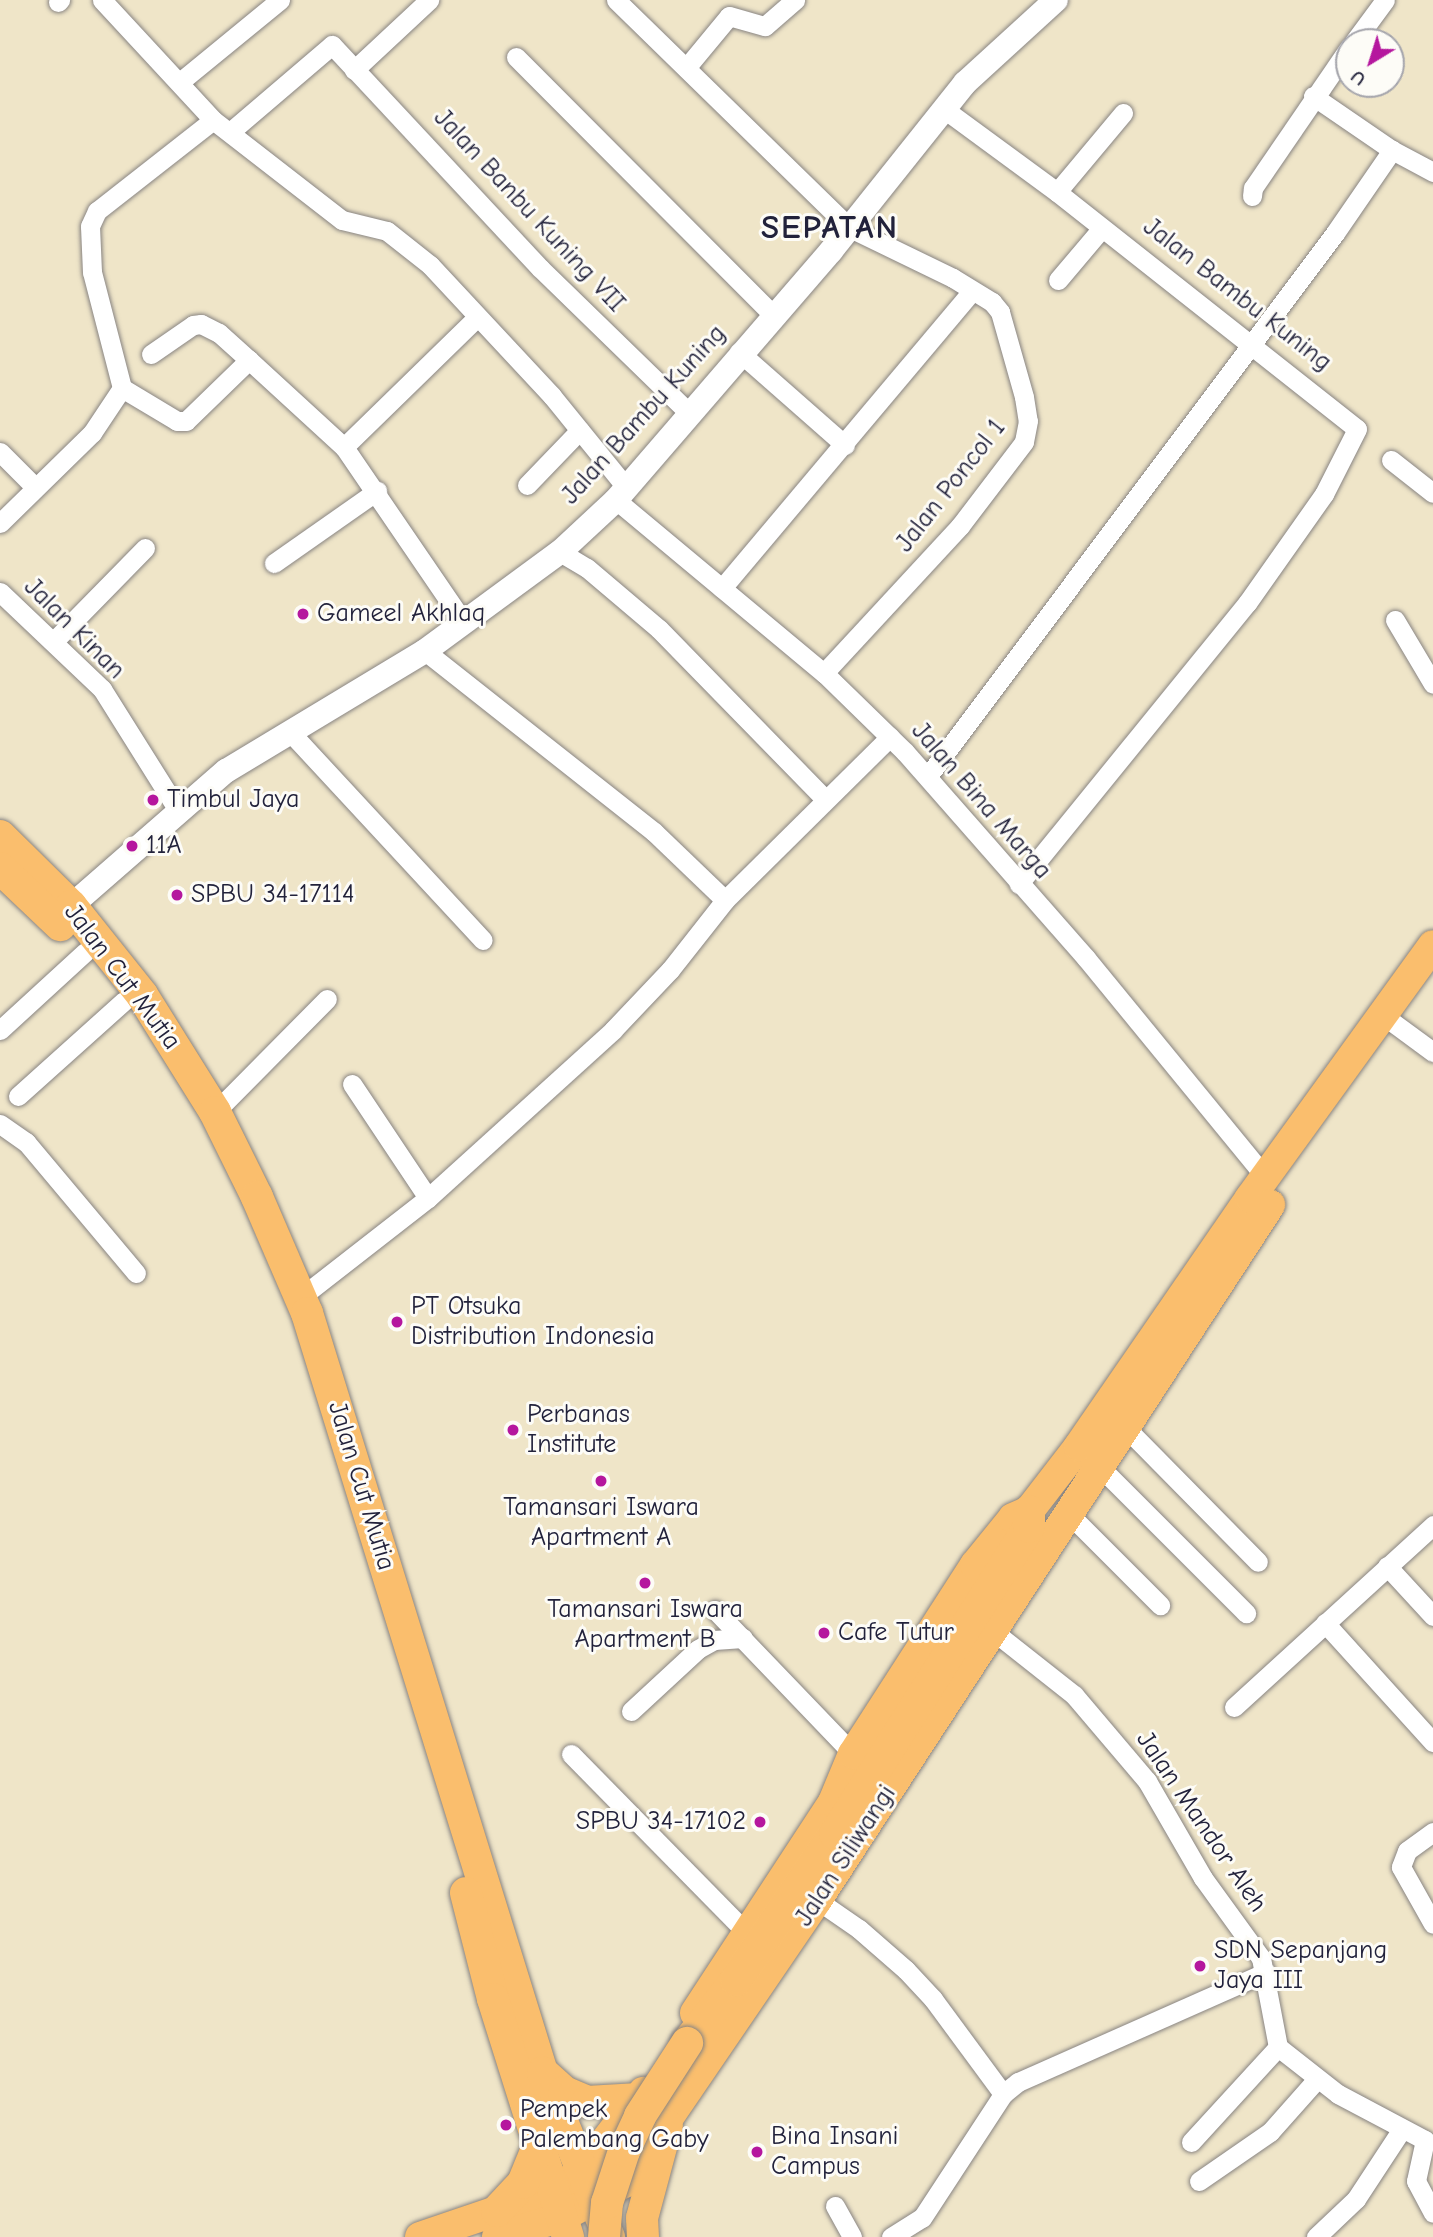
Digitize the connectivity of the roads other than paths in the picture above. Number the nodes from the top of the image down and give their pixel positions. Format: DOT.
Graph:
graph roads {
  1 [pos="102,0"];
  2 [pos="280,0"];
  3 [pos="429,0"];
  4 [pos="616,0"];
  5 [pos="795,0"];
  6 [pos="1056,0"];
  7 [pos="1385,0"];
  8 [pos="1364,28"];
  9 [pos="516,57"];
  10 [pos="1335,67"];
  11 [pos="686,68"];
  12 [pos="354,70"];
  13 [pos="181,80"];
  14 [pos="1314,96"];
  15 [pos="944,109"];
  16 [pos="1124,113"];
  17 [pos="213,120"];
  18 [pos="230,132"];
  19 [pos="1392,150"];
  20 [pos="1433,172"];
  21 [pos="1058,192"];
  22 [pos="1252,196"];
  23 [pos="850,228"];
  24 [pos="1102,228"];
  25 [pos="1058,280"];
  26 [pos="971,292"];
  27 [pos="774,316"];
  28 [pos="475,319"];
  29 [pos="1250,345"];
  30 [pos="739,352"];
  31 [pos="151,354"];
  32 [pos="249,360"];
  33 [pos="122,388"];
  34 [pos="688,412"];
  35 [pos="580,430"];
  36 [pos="845,445"];
  37 [pos="344,447"];
  38 [pos="0,452"];
  39 [pos="1391,460"];
  40 [pos="527,485"];
  41 [pos="34,486"];
  42 [pos="377,491"];
  43 [pos="621,493"];
  44 [pos="1433,493"];
  45 [pos="0,523"];
  46 [pos="145,548"];
  47 [pos="560,552"];
  48 [pos="274,563"];
  49 [pos="722,587"];
  50 [pos="0,592"];
  51 [pos="1395,620"];
  52 [pos="464,623"];
  53 [pos="54,641"];
  54 [pos="425,651"];
  55 [pos="824,673"];
  56 [pos="1433,684"];
  57 [pos="290,733"];
  58 [pos="890,737"];
  59 [pos="928,776"];
  60 [pos="824,798"];
  61 [pos="178,810"];
  62 [pos="0,836"];
  63 [pos="0,868"];
  64 [pos="1019,884"];
  65 [pos="725,900"];
  66 [pos="71,905"];
  67 [pos="483,940"];
  68 [pos="1433,945"];
  69 [pos="85,952"];
  70 [pos="1433,977"];
  71 [pos="327,999"];
  72 [pos="124,1001"];
  73 [pos="1391,1021"];
  74 [pos="0,1030"];
  75 [pos="1433,1052"];
  76 [pos="352,1084"];
  77 [pos="18,1096"];
  78 [pos="215,1112"];
  79 [pos="0,1125"];
  80 [pos="1273,1183"];
  81 [pos="428,1198"];
  82 [pos="136,1273"];
  83 [pos="301,1297"];
  84 [pos="1123,1425"];
  85 [pos="1088,1455"];
  86 [pos="1029,1511"];
  87 [pos="1069,1514"];
  88 [pos="1433,1525"];
  89 [pos="1258,1562"];
  90 [pos="1387,1566"];
  91 [pos="1160,1605"];
  92 [pos="715,1610"];
  93 [pos="1246,1614"];
  94 [pos="1433,1616"];
  95 [pos="1325,1623"];
  96 [pos="993,1631"];
  97 [pos="743,1638"];
  98 [pos="1234,1707"];
  99 [pos="631,1711"];
  100 [pos="1433,1742"];
  101 [pos="571,1754"];
  102 [pos="853,1754"];
  103 [pos="1433,1832"];
  104 [pos="817,1900"];
  105 [pos="1433,1924"];
  106 [pos="747,1933"];
  107 [pos="1266,1972"];
  108 [pos="1278,2047"];
  109 [pos="542,2072"];
  110 [pos="1317,2079"];
  111 [pos="643,2092"];
  112 [pos="1003,2094"];
  113 [pos="670,2120"];
  114 [pos="1402,2129"];
  115 [pos="1429,2135"];
  116 [pos="1191,2142"];
  117 [pos="538,2144"];
  118 [pos="582,2171"];
  119 [pos="1199,2180"];
  120 [pos="595,2202"];
  121 [pos="835,2206"];
  122 [pos="1433,2213"];
  123 [pos="561,2215"];
  124 [pos="497,2224"];
  125 [pos="420,2237"];
  126 [pos="604,2237"];
  127 [pos="609,2237"];
  128 [pos="643,2237"];
  129 [pos="852,2237"];
  130 [pos="891,2237"];
  131 [pos="1316,2237"];
  1 -- 13 [label="street, Jalan Bina Marga"];
  2 -- 13 [label="street"];
  3 -- 12 [label="street"];
  4 -- 11 [label="street"];
  5 -- 11 [label="street"];
  6 -- 15 [label="street, Jalan Bambu Kuning"];
  7 -- 8 [label="street"];
  9 -- 27 [label="street"];
  10 -- 14 [label="street"];
  11 -- 23 [label="street"];
  12 -- 18 [label="street, Jalan Banbu Kuning VII"];
  12 -- 34 [label="street, Jalan Banbu Kuning VII"];
  13 -- 17 [label="street, Jalan Bina Marga"];
  14 -- 19 [label="street"];
  14 -- 22 [label="street"];
  15 -- 21 [label="street, Jalan Bambu Kuning"];
  15 -- 23 [label="street, Jalan Bambu Kuning"];
  16 -- 21 [label="street"];
  17 -- 18 [label="street, Jalan Bina Marga"];
  17 -- 33 [label="street"];
  18 -- 28 [label="street, Jalan Bina Marga"];
  19 -- 20 [label="street"];
  19 -- 29 [label="street"];
  21 -- 24 [label="street, Jalan Bambu Kuning"];
  23 -- 26 [label="street"];
  23 -- 27 [label="street, Jalan Bambu Kuning"];
  24 -- 25 [label="street"];
  24 -- 29 [label="street, Jalan Bambu Kuning"];
  26 -- 36 [label="street"];
  26 -- 55 [label="street, Jalan Poncol 1"];
  27 -- 30 [label="street, Jalan Bambu Kuning"];
  28 -- 35 [label="street, Jalan Bina Marga"];
  28 -- 37 [label="street"];
  29 -- 59 [label="street"];
  29 -- 64 [label="street, Jalan Bambu Kuning"];
  30 -- 34 [label="street, Jalan Bambu Kuning"];
  30 -- 36 [label="street"];
  31 -- 32 [label="street"];
  32 -- 33 [label="street"];
  32 -- 37 [label="street"];
  33 -- 41 [label="street"];
  34 -- 43 [label="street, Jalan Bambu Kuning"];
  35 -- 40 [label="street"];
  35 -- 43 [label="street, Jalan Bina Marga"];
  36 -- 49 [label="street"];
  37 -- 42 [label="street"];
  38 -- 41 [label="street"];
  39 -- 44 [label="street"];
  41 -- 45 [label="street"];
  42 -- 48 [label="street"];
  42 -- 52 [label="street"];
  43 -- 47 [label="street, Jalan Bambu Kuning"];
  43 -- 49 [label="street, Jalan Bina Marga"];
  46 -- 53 [label="street"];
  47 -- 52 [label="street, Jalan Bambu Kuning"];
  47 -- 60 [label="street"];
  49 -- 55 [label="street, Jalan Bina Marga"];
  50 -- 53 [label="street, Jalan Kinan"];
  51 -- 56 [label="street"];
  52 -- 54 [label="street, Jalan Bambu Kuning"];
  53 -- 61 [label="street, Jalan Kinan"];
  54 -- 57 [label="street, Jalan Bambu Kuning"];
  54 -- 65 [label="street"];
  55 -- 58 [label="street, Jalan Bina Marga"];
  57 -- 61 [label="street, Jalan Bambu Kuning"];
  57 -- 67 [label="street"];
  58 -- 59 [label="street, Jalan Bina Marga"];
  58 -- 60 [label="street"];
  59 -- 64 [label="street, Jalan Bina Marga"];
  60 -- 65 [label="street"];
  61 -- 66 [label="street, Jalan Bambu Kuning"];
  62 -- 66 [label="highway, Jalan Cut Mutia"];
  63 -- 69 [label="highway, Jalan Cut Mutia"];
  64 -- 80 [label="street, Jalan Bina Marga"];
  65 -- 81 [label="street"];
  66 -- 78 [label="highway, Jalan Cut Mutia"];
  68 -- 73 [label="main road"];
  69 -- 72 [label="highway, Jalan Cut Mutia"];
  69 -- 74 [label="street"];
  70 -- 73 [label="main road"];
  71 -- 78 [label="street"];
  72 -- 77 [label="street"];
  72 -- 117 [label="highway, Jalan Cut Mutia"];
  73 -- 75 [label="street"];
  73 -- 80 [label="main road"];
  76 -- 81 [label="street"];
  78 -- 83 [label="highway, Jalan Cut Mutia"];
  79 -- 82 [label="street"];
  80 -- 84 [label="main road"];
  80 -- 85 [label="main road"];
  81 -- 83 [label="street"];
  83 -- 109 [label="highway, Jalan Cut Mutia"];
  84 -- 85 [label="main road"];
  84 -- 89 [label="street"];
  85 -- 86 [label="main road, Jalan Siliwangi"];
  85 -- 87 [label="main road, Jalan Siliwangi"];
  85 -- 93 [label="street"];
  86 -- 102 [label="main road, Jalan Siliwangi"];
  86 -- 126 [label="highway, bridge"];
  87 -- 91 [label="street"];
  87 -- 96 [label="main road, Jalan Siliwangi"];
  88 -- 90 [label="street"];
  90 -- 94 [label="street"];
  90 -- 95 [label="street"];
  92 -- 97 [label="street"];
  95 -- 98 [label="street"];
  95 -- 100 [label="street"];
  96 -- 104 [label="main road, Jalan Siliwangi"];
  96 -- 107 [label="street, Jalan Mandor Aleh"];
  97 -- 99 [label="street"];
  97 -- 102 [label="street"];
  101 -- 106 [label="street"];
  102 -- 106 [label="main road, Jalan Siliwangi"];
  103 -- 105 [label="street"];
  104 -- 112 [label="street"];
  104 -- 113 [label="main road, Jalan Siliwangi"];
  106 -- 111 [label="main road, Jalan Siliwangi"];
  107 -- 108 [label="street, Jalan Mandor Aleh"];
  107 -- 112 [label="street"];
  108 -- 110 [label="street"];
  108 -- 116 [label="street"];
  109 -- 111 [label="highway"];
  109 -- 118 [label="highway, Jalan Cut Mutia"];
  110 -- 114 [label="street"];
  110 -- 119 [label="street"];
  111 -- 113 [label="main road"];
  111 -- 118 [label="main road, Jalan Siliwangi"];
  112 -- 130 [label="street"];
  113 -- 120 [label="main road, Jalan Siliwangi"];
  113 -- 128 [label="highway"];
  114 -- 115 [label="street"];
  114 -- 131 [label="street"];
  115 -- 122 [label="street"];
  117 -- 123 [label="highway, Jalan Cut Mutia"];
  117 -- 124 [label="highway"];
  118 -- 120 [label="highway, Jalan Cut Mutia"];
  118 -- 123 [label="main road, Jalan Siliwangi"];
  120 -- 123 [label="main road, Jalan Siliwangi"];
  120 -- 127 [label="highway, Jalan Cut Mutia"];
  121 -- 129 [label="street"];
  123 -- 124 [label="main road"];
  124 -- 125 [label="main road"];
}
